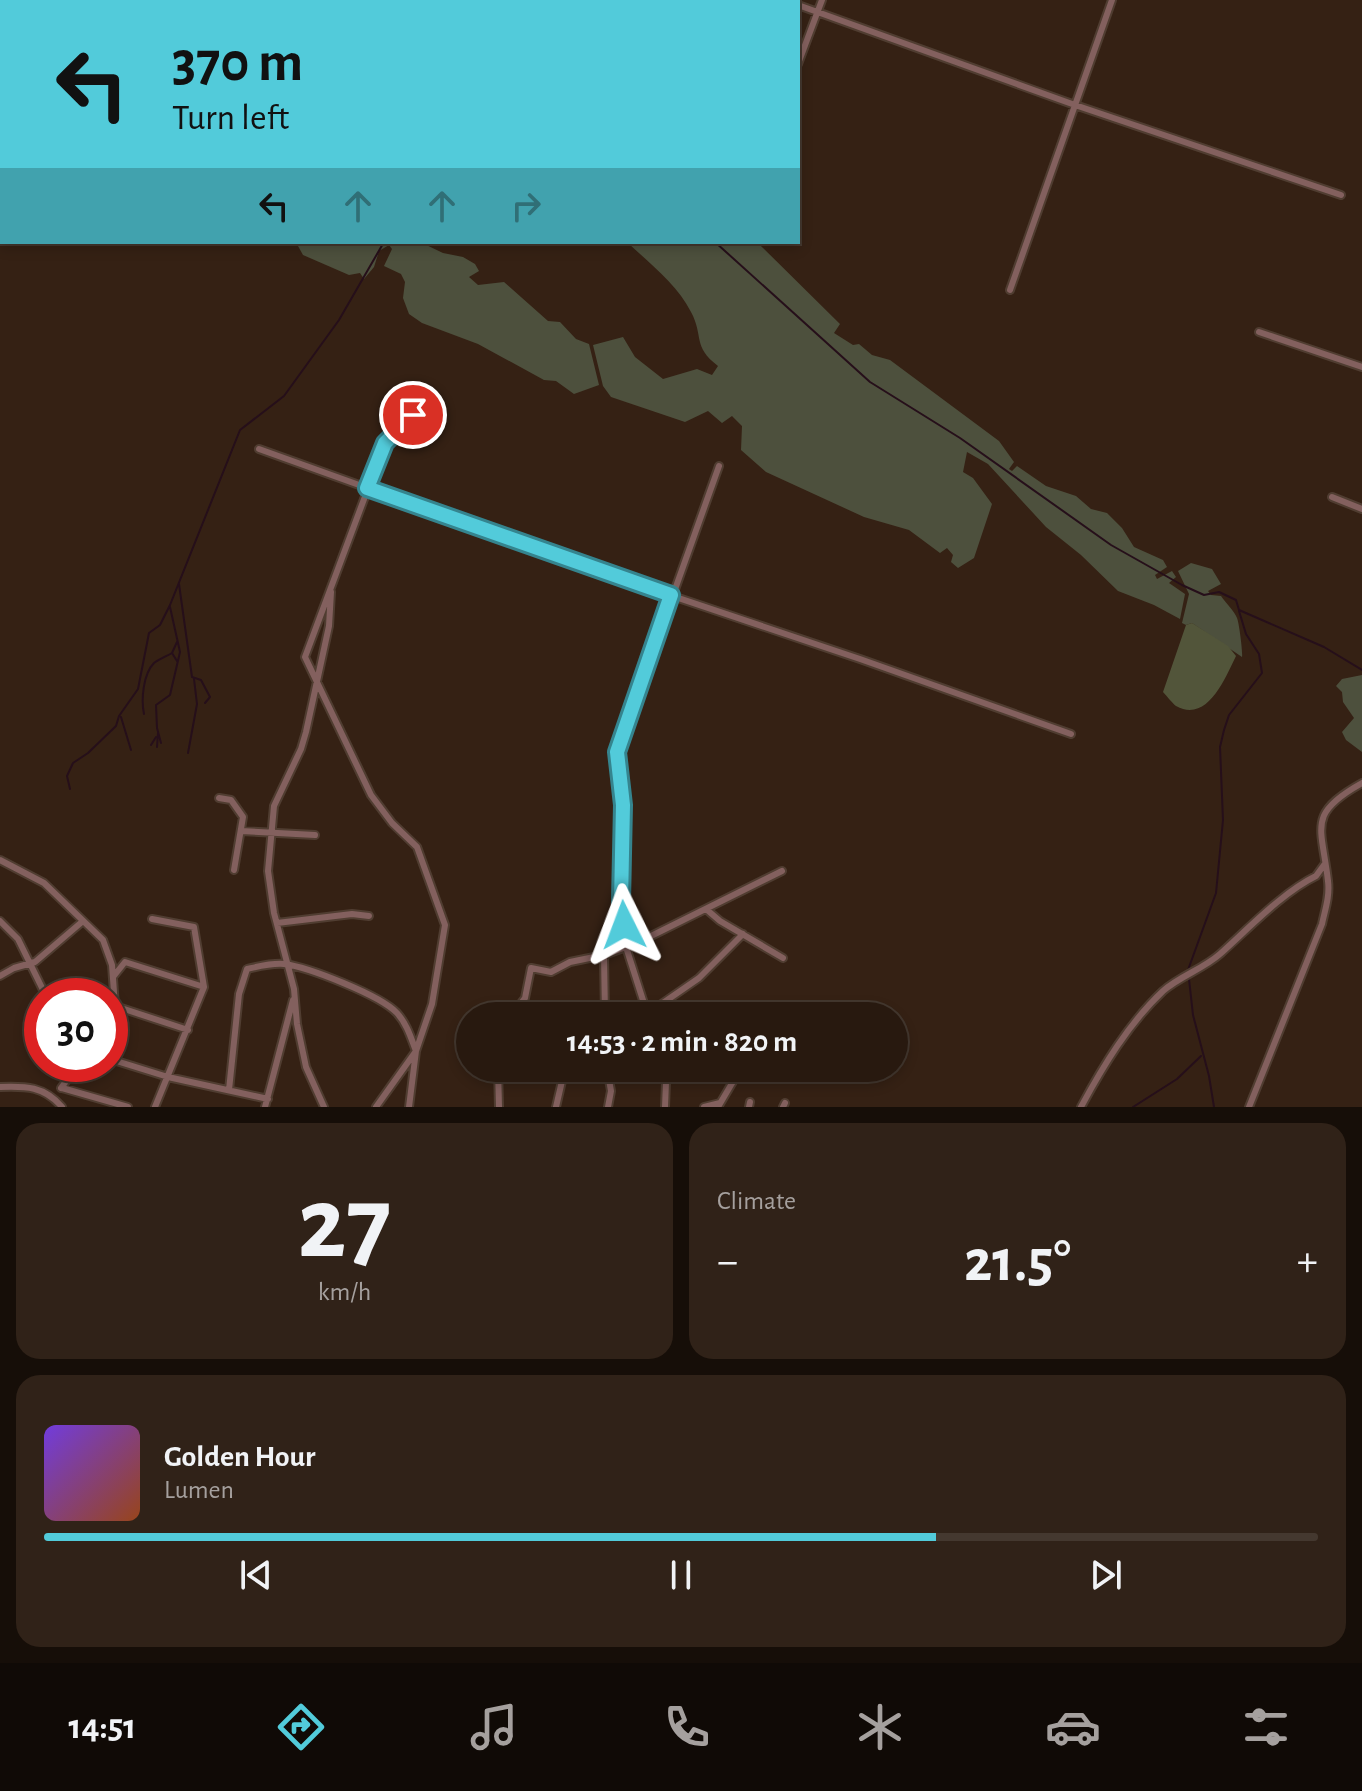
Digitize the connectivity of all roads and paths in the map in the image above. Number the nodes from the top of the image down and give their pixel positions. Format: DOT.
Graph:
graph roads {
  1 [pos="822,0"];
  2 [pos="1112,0"];
  3 [pos="800,6"];
  4 [pos="818,12"];
  5 [pos="800,59"];
  6 [pos="1075,105"];
  7 [pos="1341,195"];
  8 [pos="1010,290"];
  9 [pos="1259,332"];
  10 [pos="1362,367"];
  11 [pos="423,390"];
  12 [pos="259,449"];
  13 [pos="719,466"];
  14 [pos="367,488"];
  15 [pos="1332,497"];
  16 [pos="1362,509"];
  17 [pos="330,589"];
  18 [pos="671,595"];
  19 [pos="317,682"];
  20 [pos="1071,734"];
  21 [pos="1362,783"];
  22 [pos="219,798"];
  23 [pos="241,831"];
  24 [pos="273,833"];
  25 [pos="315,835"];
  26 [pos="0,860"];
  27 [pos="1325,863"];
  28 [pos="234,870"];
  29 [pos="782,871"];
  30 [pos="621,902"];
  31 [pos="706,909"];
  32 [pos="369,916"];
  33 [pos="152,919"];
  34 [pos="0,921"];
  35 [pos="83,921"];
  36 [pos="277,923"];
  37 [pos="743,934"];
  38 [pos="626,947"];
  39 [pos="604,955"];
  40 [pos="783,958"];
  41 [pos="29,964"];
  42 [pos="289,965"];
  43 [pos="0,976"];
  44 [pos="113,977"];
  45 [pos="36,978"];
  46 [pos="204,987"];
  47 [pos="295,993"];
  48 [pos="522,1002"];
  49 [pos="605,1002"];
  50 [pos="643,1002"];
  51 [pos="665,1002"];
  52 [pos="128,1010"];
  53 [pos="188,1030"];
  54 [pos="416,1051"];
  55 [pos="128,1065"];
  56 [pos="168,1077"];
  57 [pos="66,1082"];
  58 [pos="498,1082"];
  59 [pos="562,1082"];
  60 [pos="609,1082"];
  61 [pos="666,1082"];
  62 [pos="733,1082"];
  63 [pos="0,1087"];
  64 [pos="62,1088"];
  65 [pos="229,1090"];
  66 [pos="52,1096"];
  67 [pos="266,1103"];
  68 [pos="720,1105"];
  69 [pos="62,1107"];
  70 [pos="128,1107"];
  71 [pos="155,1107"];
  72 [pos="324,1107"];
  73 [pos="376,1107"];
  74 [pos="409,1107"];
  75 [pos="499,1107"];
  76 [pos="556,1107"];
  77 [pos="608,1107"];
  78 [pos="665,1107"];
  79 [pos="704,1107"];
  80 [pos="1081,1107"];
  81 [pos="1249,1107"];
  1 -- 4 [label="street"];
  2 -- 6 [label="street"];
  3 -- 4 [label="street"];
  4 -- 5 [label="street"];
  4 -- 6 [label="street"];
  6 -- 7 [label="street"];
  6 -- 8 [label="street"];
  9 -- 10 [label="street"];
  11 -- 14 [label="street"];
  12 -- 14 [label="street"];
  13 -- 18 [label="street"];
  14 -- 17 [label="street"];
  14 -- 18 [label="street"];
  15 -- 16 [label="street"];
  17 -- 19 [label="street"];
  17 -- 19 [label="street"];
  18 -- 20 [label="street"];
  18 -- 30 [label="street"];
  19 -- 24 [label="street"];
  19 -- 54 [label="street"];
  21 -- 27 [label="street"];
  22 -- 23 [label="street"];
  23 -- 24 [label="street"];
  23 -- 28 [label="street"];
  24 -- 25 [label="street"];
  24 -- 36 [label="street"];
  26 -- 35 [label="street"];
  27 -- 80 [label="street"];
  27 -- 81 [label="street"];
  29 -- 31 [label="street"];
  30 -- 38 [label="street"];
  30 -- 39 [label="street"];
  31 -- 37 [label="street"];
  31 -- 38 [label="street"];
  32 -- 36 [label="street"];
  33 -- 46 [label="street"];
  34 -- 41 [label="street"];
  35 -- 41 [label="street"];
  35 -- 44 [label="street"];
  36 -- 42 [label="street"];
  37 -- 40 [label="street"];
  37 -- 51 [label="street"];
  38 -- 39 [label="street"];
  38 -- 50 [label="street"];
  39 -- 48 [label="street"];
  39 -- 49 [label="street"];
  41 -- 43 [label="street"];
  41 -- 45 [label="street"];
  42 -- 47 [label="street"];
  42 -- 54 [label="street"];
  42 -- 65 [label="street"];
  44 -- 46 [label="street"];
  46 -- 53 [label="street"];
  47 -- 67 [label="street"];
  47 -- 72 [label="street"];
  52 -- 53 [label="street"];
  53 -- 56 [label="street"];
  54 -- 73 [label="street"];
  54 -- 74 [label="street"];
  55 -- 56 [label="street"];
  56 -- 65 [label="street"];
  56 -- 71 [label="street"];
  57 -- 64 [label="street"];
  58 -- 75 [label="street"];
  59 -- 76 [label="street"];
  60 -- 77 [label="street"];
  61 -- 78 [label="street"];
  62 -- 68 [label="street"];
  63 -- 66 [label="street"];
  64 -- 66 [label="street"];
  64 -- 70 [label="street"];
  65 -- 67 [label="street"];
  66 -- 69 [label="street"];
  68 -- 79 [label="street"];
}
